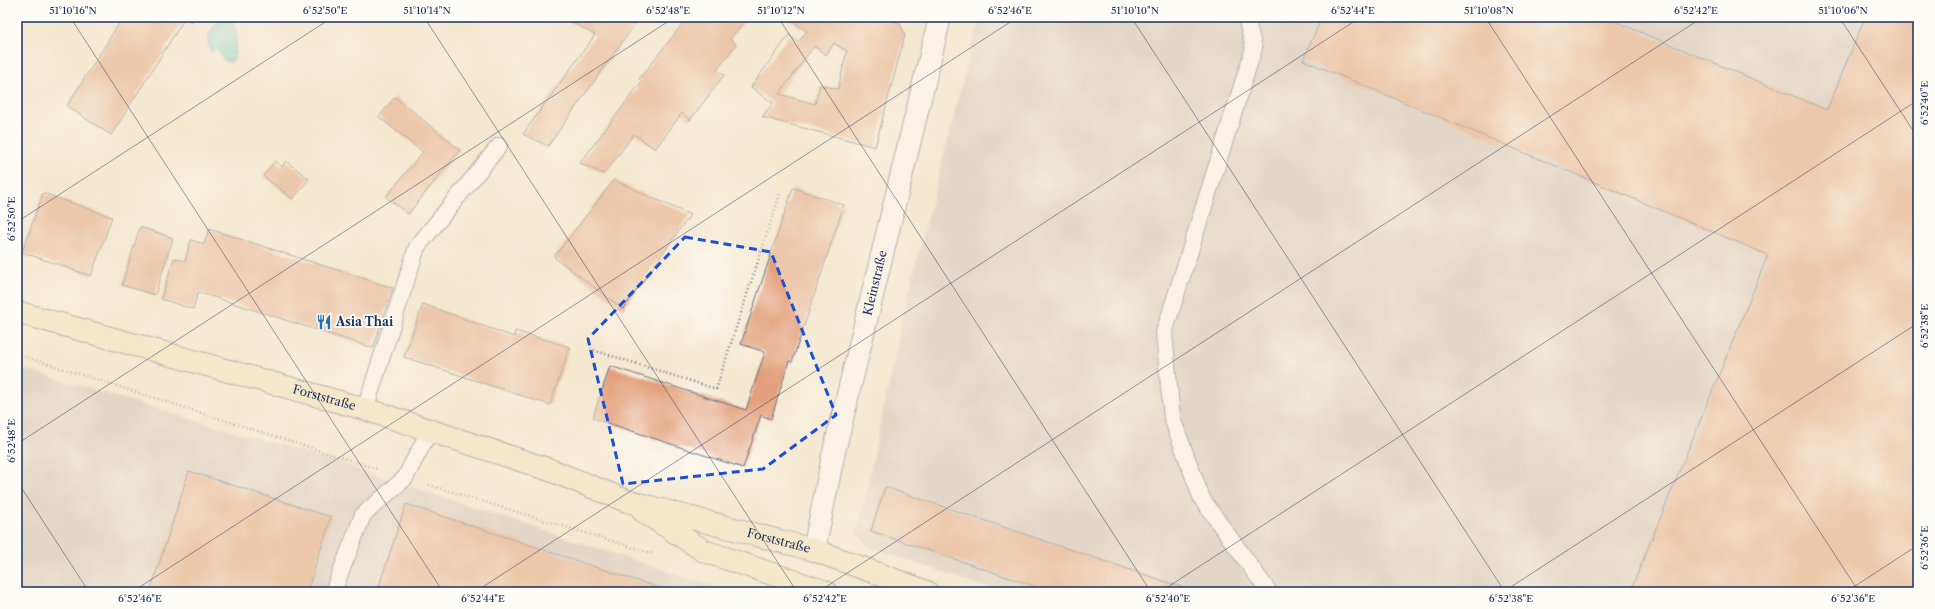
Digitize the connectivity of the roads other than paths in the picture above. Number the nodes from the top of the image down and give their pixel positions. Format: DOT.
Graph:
graph roads {
  1 [pos="940,17"];
  2 [pos="1246,17"];
  3 [pos="499,146"];
  4 [pos="17,312"];
  5 [pos="365,409"];
  6 [pos="430,430"];
  7 [pos="627,501"];
  8 [pos="814,550"];
  9 [pos="334,592"];
  10 [pos="826,592"];
  11 [pos="927,592"];
  12 [pos="1269,592"];
  1 -- 8 [label="street, Kleinstraße"];
  2 -- 12 [label="lane"];
  3 -- 5 [label="lane"];
  4 -- 5 [label="main road, Forststraße"];
  5 -- 6 [label="main road, Forststraße"];
  6 -- 7 [label="main road, Forststraße"];
  6 -- 9 [label="lane"];
  7 -- 8 [label="main road, Forststraße"];
  7 -- 10 [label="main road, Forststraße"];
  8 -- 11 [label="main road, Forststraße"];
}
